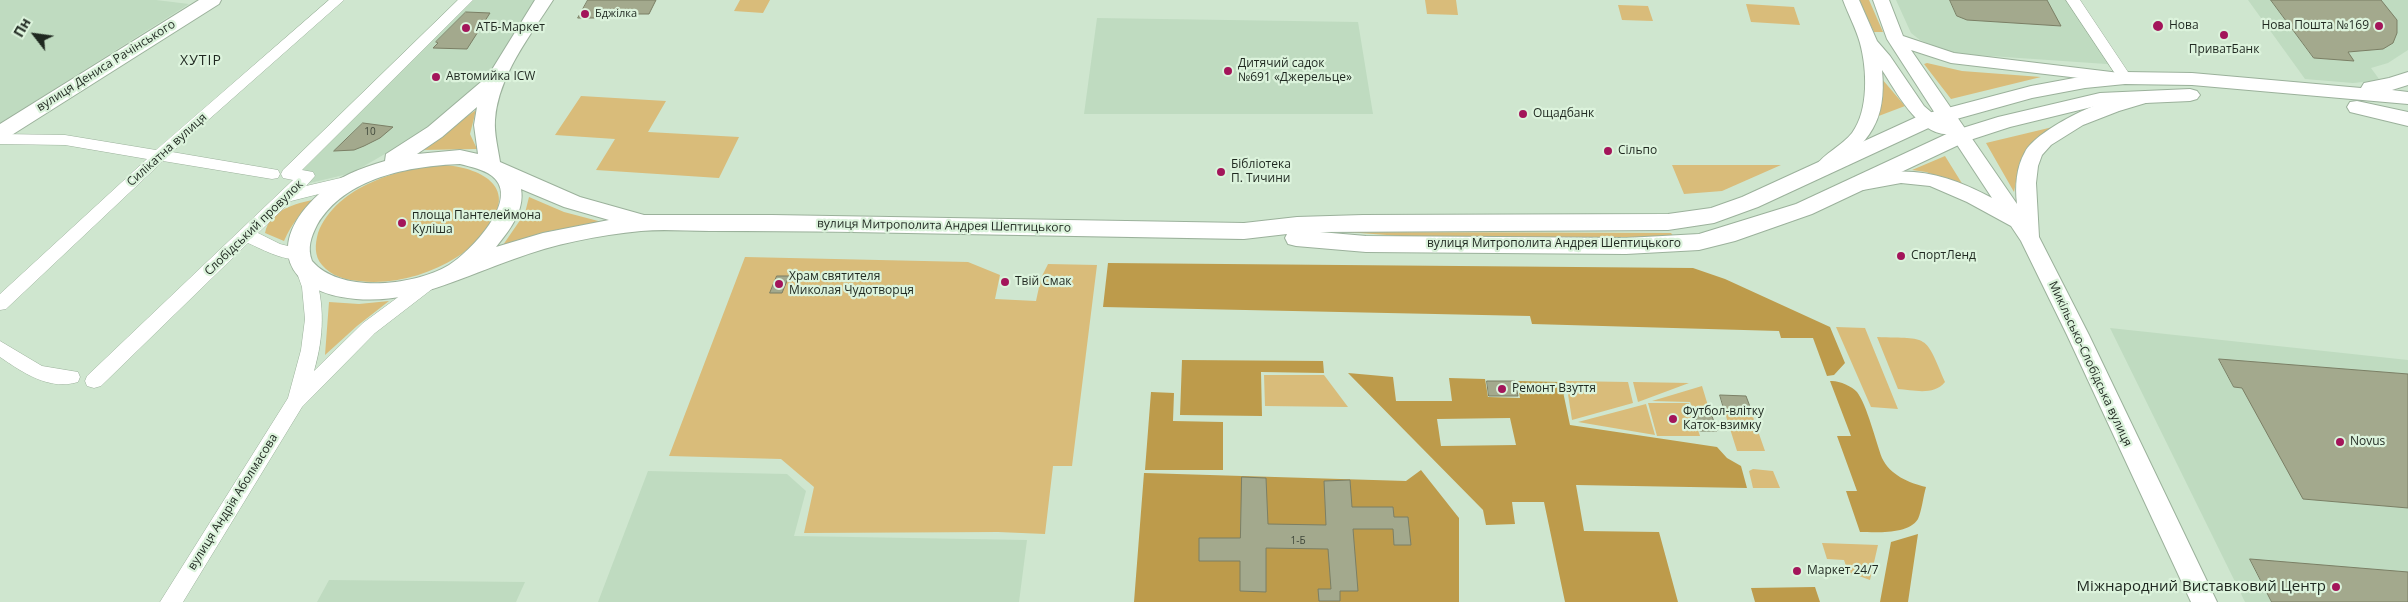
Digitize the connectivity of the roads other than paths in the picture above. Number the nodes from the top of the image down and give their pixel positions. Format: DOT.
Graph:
graph roads {
  1 [pos="212,0"];
  2 [pos="337,0"];
  3 [pos="466,0"];
  4 [pos="544,0"];
  5 [pos="1851,0"];
  6 [pos="1881,0"];
  7 [pos="2072,0"];
  8 [pos="1896,39"];
  9 [pos="1869,43"];
  10 [pos="497,78"];
  11 [pos="2125,78"];
  12 [pos="2408,78"];
  13 [pos="2332,91"];
  14 [pos="2153,95"];
  15 [pos="2408,98"];
  16 [pos="2357,107"];
  17 [pos="2408,112"];
  18 [pos="1937,118"];
  19 [pos="2408,120"];
  20 [pos="0,133"];
  21 [pos="1960,136"];
  22 [pos="0,139"];
  23 [pos="160,155"];
  24 [pos="497,169"];
  25 [pos="1822,170"];
  26 [pos="272,174"];
  27 [pos="365,175"];
  28 [pos="1862,183"];
  29 [pos="286,197"];
  30 [pos="643,223"];
  31 [pos="1244,230"];
  32 [pos="2025,231"];
  33 [pos="246,235"];
  34 [pos="301,262"];
  35 [pos="455,273"];
  36 [pos="430,282"];
  37 [pos="0,304"];
  38 [pos="0,348"];
  39 [pos="71,377"];
  40 [pos="94,381"];
  41 [pos="295,402"];
  42 [pos="171,602"];
  43 [pos="2204,602"];
  1 -- 20 [label="main road, вулиця Дениса Рачінського"];
  2 -- 23 [label="street, Силікатна вулиця"];
  3 -- 29 [label="street, Слобідський провулок"];
  4 -- 10 [label="main road"];
  5 -- 9 [label="street"];
  6 -- 8 [label="street"];
  7 -- 11 [label="street"];
  8 -- 11 [label="street"];
  8 -- 18 [label="street"];
  9 -- 18 [label="street"];
  9 -- 25 [label="street"];
  10 -- 24 [label="main road"];
  10 -- 27 [label="main road"];
  11 -- 13 [label="main road, вулиця Митрополита Андрея Шептицького"];
  11 -- 18 [label="main road, вулиця Митрополита Андрея Шептицького"];
  12 -- 13 [label="main road"];
  13 -- 15 [label="main road, вулиця Митрополита Андрея Шептицького"];
  14 -- 16 [label="main road, вулиця Митрополита Андрея Шептицького"];
  14 -- 21 [label="main road, вулиця Митрополита Андрея Шептицького"];
  14 -- 32 [label="street"];
  16 -- 17 [label="main road, вулиця Митрополита Андрея Шептицького"];
  16 -- 19 [label="main road"];
  18 -- 21 [label="street"];
  18 -- 25 [label="main road, вулиця Митрополита Андрея Шептицького"];
  21 -- 28 [label="main road, вулиця Митрополита Андрея Шептицького"];
  21 -- 32 [label="street, Микільсько-Слобідська вулиця"];
  22 -- 23 [label="street"];
  23 -- 26 [label="street"];
  23 -- 37 [label="street, Силікатна вулиця"];
  24 -- 27 [label="main road"];
  24 -- 30 [label="main road, вулиця Митрополита Андрея Шептицького"];
  24 -- 35 [label="main road"];
  25 -- 31 [label="main road, вулиця Митрополита Андрея Шептицького"];
  27 -- 29 [label="street"];
  27 -- 34 [label="main road"];
  28 -- 31 [label="main road, вулиця Митрополита Андрея Шептицького"];
  28 -- 32 [label="street"];
  29 -- 33 [label="street, Слобідський провулок"];
  30 -- 31 [label="main road, вулиця Митрополита Андрея Шептицького"];
  30 -- 35 [label="main road, вулиця Митрополита Андрея Шептицького"];
  32 -- 43 [label="street, Микільсько-Слобідська вулиця"];
  33 -- 34 [label="street"];
  33 -- 40 [label="street, Слобідський провулок"];
  34 -- 36 [label="main road"];
  34 -- 41 [label="street, вулиця Андрія Аболмасова"];
  35 -- 36 [label="main road"];
  36 -- 41 [label="street, вулиця Андрія Аболмасова"];
  38 -- 39 [label="street"];
  41 -- 42 [label="street, вулиця Андрія Аболмасова"];
}
